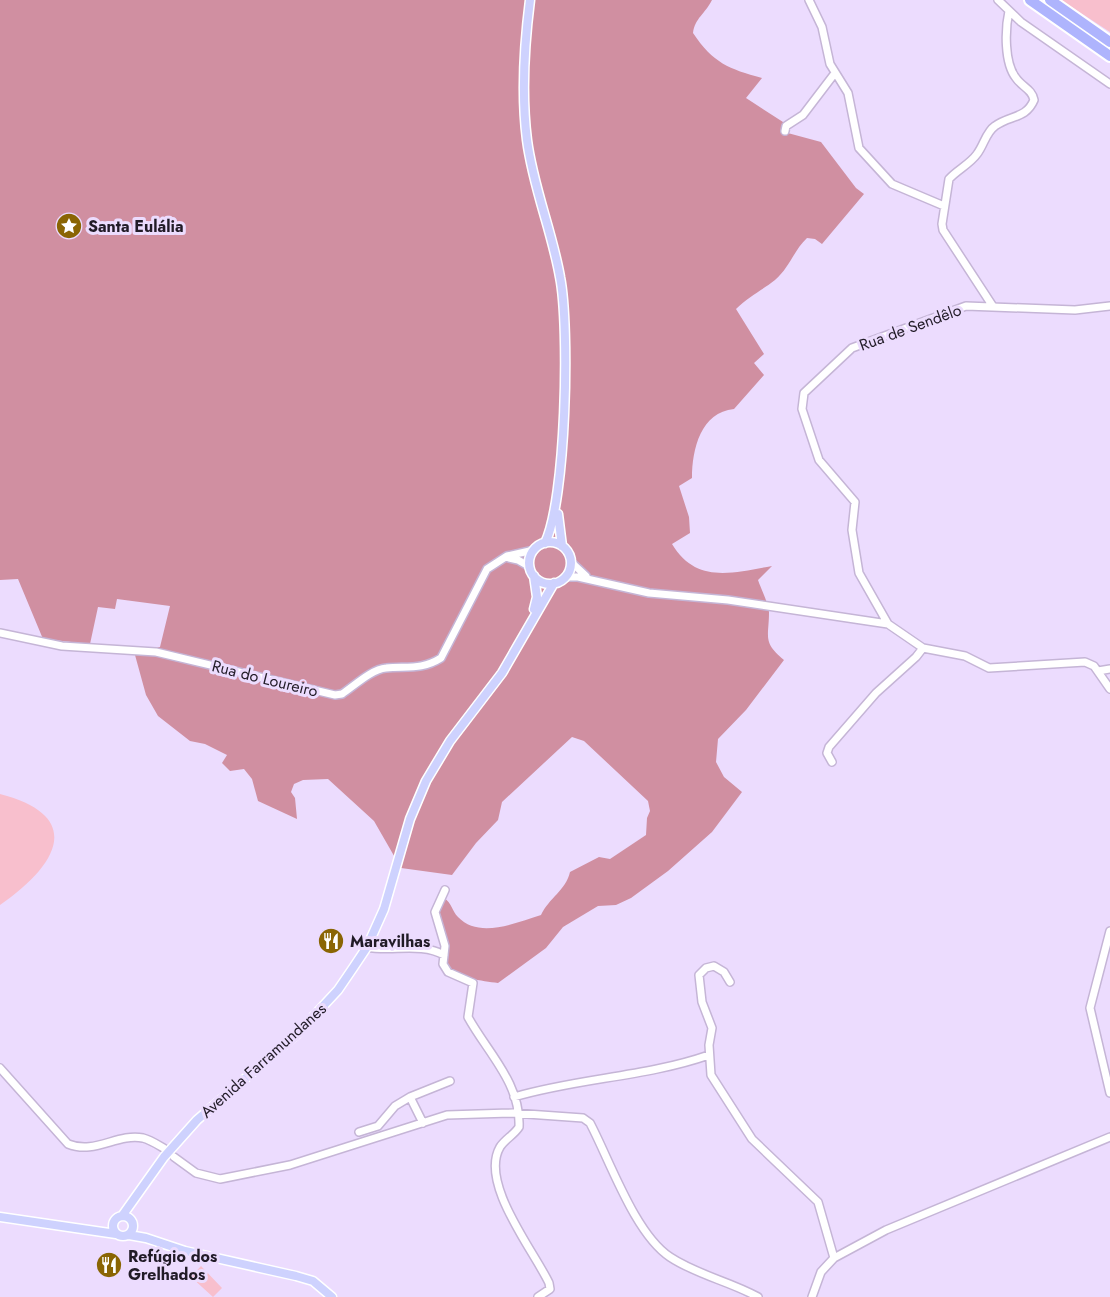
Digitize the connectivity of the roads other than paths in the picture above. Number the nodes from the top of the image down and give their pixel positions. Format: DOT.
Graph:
graph roads {
  1 [pos="530,0"];
  2 [pos="809,0"];
  3 [pos="998,0"];
  4 [pos="1030,0"];
  5 [pos="1050,0"];
  6 [pos="1010,11"];
  7 [pos="1110,42"];
  8 [pos="1110,56"];
  9 [pos="835,73"];
  10 [pos="1110,84"];
  11 [pos="784,131"];
  12 [pos="944,206"];
  13 [pos="992,305"];
  14 [pos="1110,306"];
  15 [pos="558,482"];
  16 [pos="544,543"];
  17 [pos="562,546"];
  18 [pos="534,550"];
  19 [pos="501,559"];
  20 [pos="571,562"];
  21 [pos="530,567"];
  22 [pos="534,576"];
  23 [pos="565,577"];
  24 [pos="594,580"];
  25 [pos="554,583"];
  26 [pos="530,624"];
  27 [pos="888,624"];
  28 [pos="0,633"];
  29 [pos="922,648"];
  30 [pos="1110,669"];
  31 [pos="1098,671"];
  32 [pos="1110,689"];
  33 [pos="832,762"];
  34 [pos="445,890"];
  35 [pos="1110,931"];
  36 [pos="367,947"];
  37 [pos="444,955"];
  38 [pos="730,982"];
  39 [pos="709,1055"];
  40 [pos="0,1068"];
  41 [pos="450,1081"];
  42 [pos="1110,1094"];
  43 [pos="410,1097"];
  44 [pos="514,1097"];
  45 [pos="518,1113"];
  46 [pos="382,1123"];
  47 [pos="423,1123"];
  48 [pos="359,1132"];
  49 [pos="386,1136"];
  50 [pos="1110,1137"];
  51 [pos="165,1149"];
  52 [pos="174,1157"];
  53 [pos="132,1201"];
  54 [pos="0,1217"];
  55 [pos="118,1218"];
  56 [pos="132,1222"];
  57 [pos="94,1231"];
  58 [pos="116,1234"];
  59 [pos="129,1235"];
  60 [pos="156,1241"];
  61 [pos="834,1258"];
  62 [pos="332,1297"];
  63 [pos="538,1297"];
  64 [pos="758,1297"];
  65 [pos="812,1297"];
  1 -- 15 [label="main road"];
  2 -- 9 [label="street"];
  3 -- 6 [label="street"];
  4 -- 8 [label="highway"];
  5 -- 7 [label="highway"];
  6 -- 10 [label="street"];
  6 -- 12 [label="street"];
  9 -- 11 [label="street"];
  9 -- 12 [label="street"];
  12 -- 13 [label="street"];
  13 -- 14 [label="street, Rua de Sendêlo"];
  13 -- 27 [label="street, Rua de Sendêlo"];
  15 -- 16 [label="main road"];
  15 -- 17 [label="main road"];
  16 -- 17 [label="main road"];
  16 -- 18 [label="main road"];
  17 -- 20 [label="main road"];
  18 -- 19 [label="street"];
  18 -- 21 [label="main road"];
  19 -- 21 [label="street"];
  19 -- 28 [label="street, Rua do Loureiro"];
  20 -- 23 [label="main road"];
  20 -- 24 [label="street"];
  21 -- 22 [label="main road"];
  22 -- 25 [label="main road"];
  22 -- 26 [label="main road"];
  23 -- 24 [label="street"];
  23 -- 25 [label="main road"];
  24 -- 27 [label="street"];
  25 -- 26 [label="main road, Avenida Farramundanes"];
  26 -- 36 [label="main road, Avenida Farramundanes"];
  27 -- 29 [label="street"];
  29 -- 31 [label="street"];
  29 -- 33 [label="street"];
  30 -- 31 [label="street"];
  31 -- 32 [label="street"];
  34 -- 37 [label="street"];
  35 -- 42 [label="street"];
  36 -- 37 [label="street"];
  36 -- 53 [label="main road, Avenida Farramundanes"];
  37 -- 44 [label="street"];
  38 -- 39 [label="street"];
  39 -- 44 [label="street"];
  39 -- 61 [label="street"];
  40 -- 51 [label="street"];
  41 -- 43 [label="street"];
  43 -- 46 [label="street"];
  43 -- 47 [label="street"];
  44 -- 45 [label="street"];
  45 -- 47 [label="street"];
  45 -- 63 [label="street"];
  45 -- 64 [label="street"];
  46 -- 48 [label="street"];
  46 -- 49 [label="street"];
  47 -- 49 [label="street"];
  49 -- 52 [label="street"];
  50 -- 61 [label="street"];
  53 -- 55 [label="main road, Avenida Farramundanes"];
  53 -- 56 [label="main road"];
  54 -- 57 [label="main road"];
  55 -- 56 [label="main road"];
  55 -- 57 [label="main road"];
  55 -- 58 [label="main road"];
  56 -- 59 [label="main road"];
  56 -- 60 [label="main road"];
  57 -- 58 [label="main road"];
  58 -- 59 [label="main road"];
  59 -- 60 [label="main road"];
  60 -- 62 [label="main road"];
  61 -- 65 [label="street"];
}
